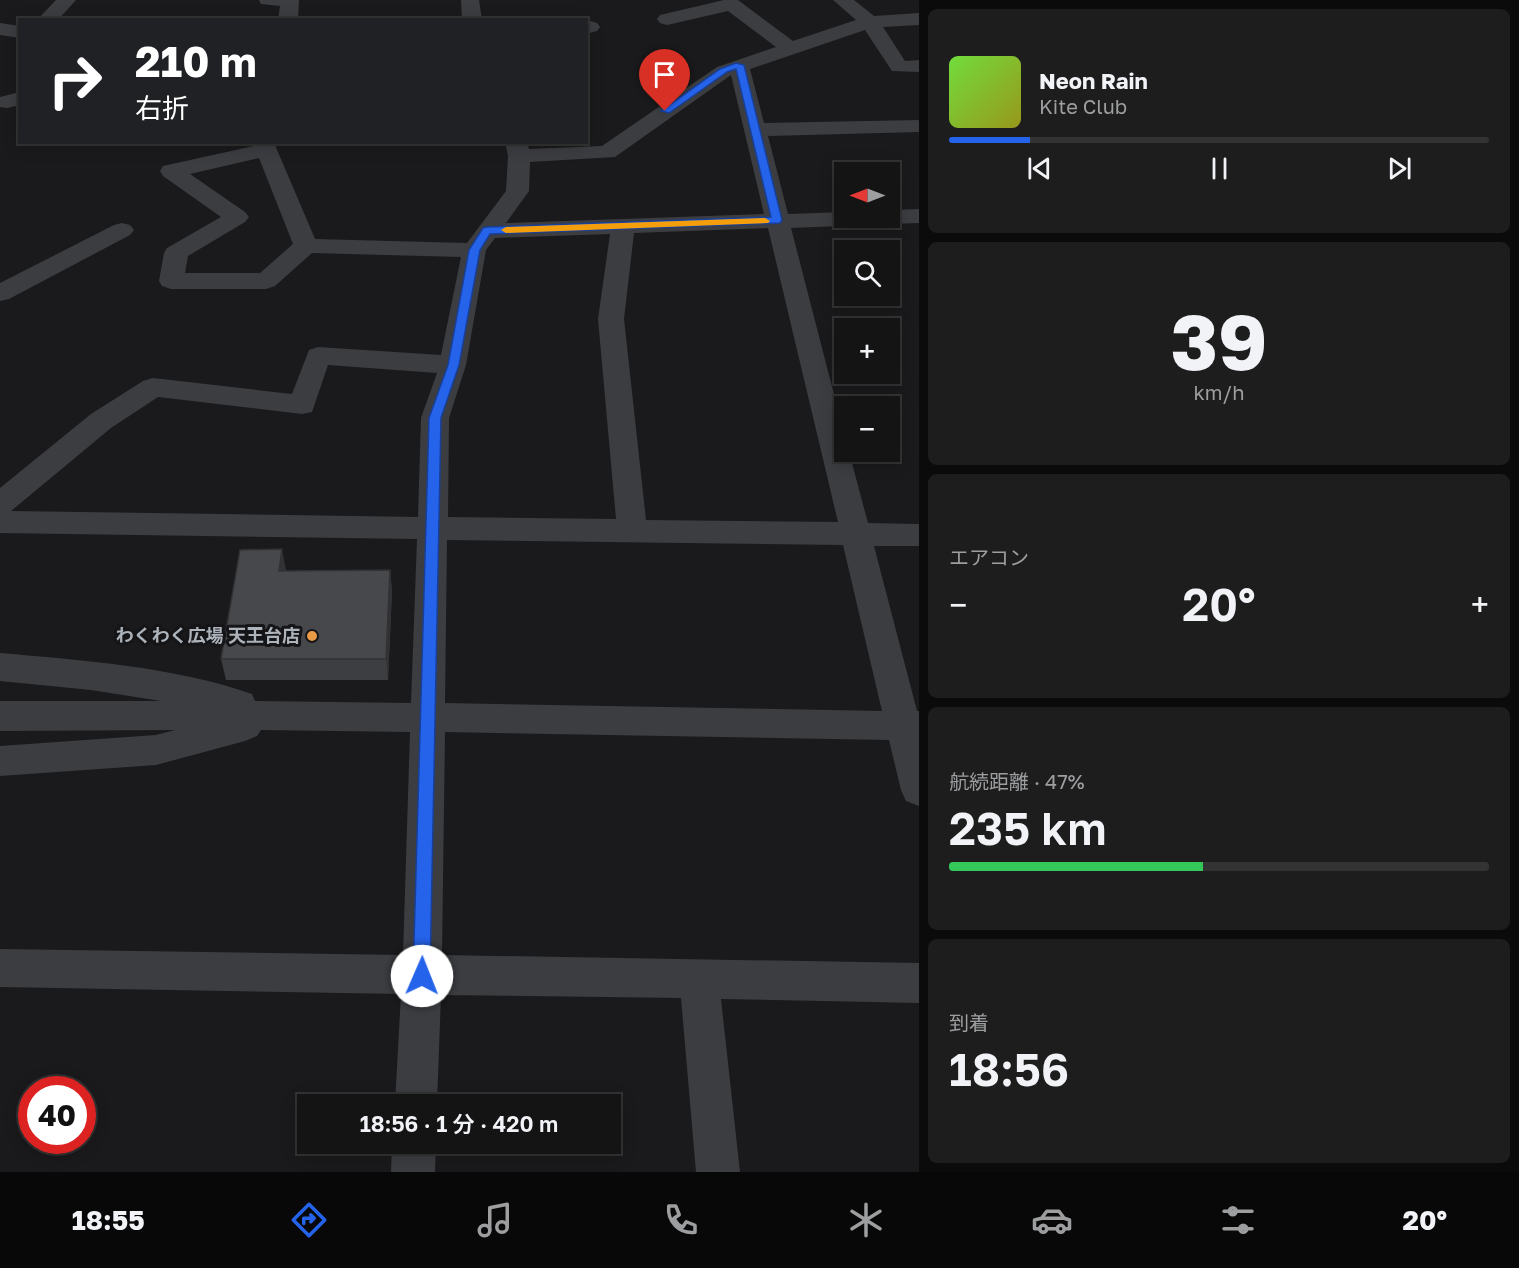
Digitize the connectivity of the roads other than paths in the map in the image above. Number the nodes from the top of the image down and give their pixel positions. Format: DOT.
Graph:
graph roads {
  1 [pos="67,0"];
  2 [pos="268,0"];
  3 [pos="470,0"];
  4 [pos="842,0"];
  5 [pos="48,18"];
  6 [pos="288,18"];
  7 [pos="472,18"];
  8 [pos="667,19"];
  9 [pos="919,19"];
  10 [pos="870,22"];
  11 [pos="0,29"];
  12 [pos="18,32"];
  13 [pos="790,48"];
  14 [pos="740,65"];
  15 [pos="919,66"];
  16 [pos="919,126"];
  17 [pos="756,130"];
  18 [pos="518,149"];
  19 [pos="919,216"];
  20 [pos="900,217"];
  21 [pos="834,219"];
  22 [pos="777,220"];
  23 [pos="623,226"];
  24 [pos="122,230"];
  25 [pos="481,240"];
  26 [pos="306,246"];
  27 [pos="0,293"];
  28 [pos="453,365"];
  29 [pos="0,504"];
  30 [pos="0,522"];
  31 [pos="432,529"];
  32 [pos="632,531"];
  33 [pos="856,534"];
  34 [pos="919,535"];
  35 [pos="0,667"];
  36 [pos="287,715"];
  37 [pos="0,716"];
  38 [pos="429,718"];
  39 [pos="911,726"];
  40 [pos="0,761"];
  41 [pos="919,790"];
  42 [pos="0,968"];
  43 [pos="422,976"];
  44 [pos="699,979"];
  45 [pos="919,982"];
  46 [pos="416,1094"];
  47 [pos="414,1154"];
  48 [pos="413,1172"];
  49 [pos="718,1172"];
  1 -- 5 [label="street"];
  2 -- 6 [label="street"];
  3 -- 7 [label="street"];
  4 -- 10 [label="street"];
  8 -- 13 [label="street"];
  9 -- 10 [label="street"];
  10 -- 13 [label="street"];
  10 -- 15 [label="street"];
  11 -- 12 [label="street"];
  13 -- 14 [label="street"];
  14 -- 17 [label="street"];
  14 -- 18 [label="street"];
  16 -- 17 [label="street"];
  17 -- 22 [label="street"];
  18 -- 25 [label="street"];
  19 -- 20 [label="street"];
  21 -- 22 [label="street"];
  22 -- 23 [label="street"];
  22 -- 33 [label="street"];
  23 -- 25 [label="street"];
  23 -- 32 [label="street"];
  24 -- 27 [label="street"];
  25 -- 26 [label="street"];
  25 -- 28 [label="street"];
  26 -- 26 [label="street"];
  28 -- 29 [label="street"];
  28 -- 31 [label="street"];
  30 -- 31 [label="street"];
  31 -- 32 [label="street"];
  31 -- 38 [label="street"];
  32 -- 33 [label="street"];
  33 -- 34 [label="street"];
  33 -- 39 [label="street"];
  35 -- 36 [label="street"];
  36 -- 37 [label="street"];
  36 -- 38 [label="street"];
  36 -- 40 [label="street"];
  38 -- 39 [label="street"];
  38 -- 43 [label="street"];
  39 -- 41 [label="street"];
  42 -- 43 [label="street"];
  43 -- 44 [label="street"];
  43 -- 46 [label="street"];
  44 -- 45 [label="street"];
  44 -- 49 [label="street"];
  47 -- 48 [label="street"];
}
